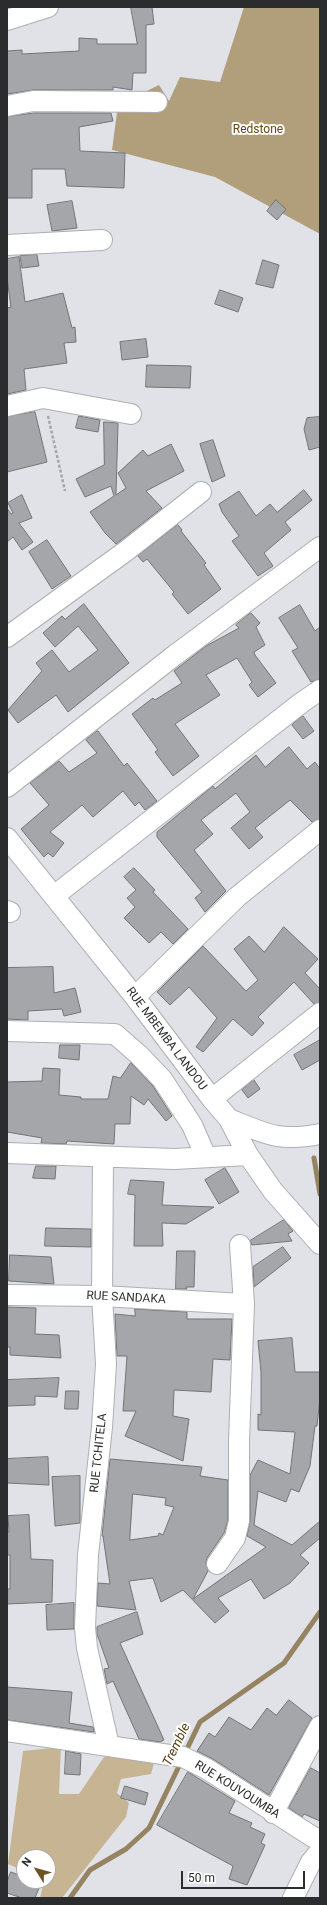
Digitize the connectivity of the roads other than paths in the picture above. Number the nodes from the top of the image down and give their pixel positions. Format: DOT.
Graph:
graph roads {
  1 [pos="48,7"];
  2 [pos="7,20"];
  3 [pos="157,102"];
  4 [pos="7,106"];
  5 [pos="102,240"];
  6 [pos="7,245"];
  7 [pos="7,406"];
  8 [pos="131,414"];
  9 [pos="201,492"];
  10 [pos="320,547"];
  11 [pos="7,637"];
  12 [pos="320,690"];
  13 [pos="7,787"];
  14 [pos="320,830"];
  15 [pos="7,838"];
  16 [pos="54,896"];
  17 [pos="135,997"];
  18 [pos="320,1013"];
  19 [pos="7,1031"];
  20 [pos="212,1099"];
  21 [pos="229,1119"];
  22 [pos="320,1134"];
  23 [pos="7,1153"];
  24 [pos="248,1155"];
  25 [pos="206,1157"];
  26 [pos="103,1158"];
  27 [pos="320,1244"];
  28 [pos="240,1245"];
  29 [pos="7,1295"];
  30 [pos="102,1296"];
  31 [pos="244,1304"];
  32 [pos="217,1564"];
  33 [pos="320,1726"];
  34 [pos="7,1731"];
  35 [pos="109,1746"];
  36 [pos="273,1813"];
  37 [pos="320,1839"];
  38 [pos="320,1851"];
  39 [pos="293,1898"];
  1 -- 2 [label="street"];
  3 -- 4 [label="street"];
  5 -- 6 [label="street"];
  7 -- 8 [label="street"];
  9 -- 11 [label="street"];
  10 -- 13 [label="street"];
  12 -- 16 [label="street"];
  14 -- 17 [label="street"];
  15 -- 16 [label="street, RUE MBEMBA LANDOU"];
  16 -- 17 [label="street, RUE MBEMBA LANDOU"];
  17 -- 20 [label="street, RUE MBEMBA LANDOU"];
  18 -- 20 [label="street"];
  19 -- 25 [label="street"];
  20 -- 21 [label="street, RUE MBEMBA LANDOU"];
  21 -- 22 [label="street"];
  21 -- 24 [label="street, RUE MBEMBA LANDOU"];
  23 -- 26 [label="street"];
  24 -- 25 [label="street"];
  24 -- 27 [label="street, RUE MBEMBA LANDOU"];
  25 -- 26 [label="street"];
  26 -- 30 [label="street, RUE TCHITELA"];
  28 -- 31 [label="street"];
  29 -- 30 [label="street, RUE SANDAKA"];
  30 -- 31 [label="street, RUE SANDAKA"];
  30 -- 35 [label="street, RUE TCHITELA"];
  31 -- 32 [label="street"];
  33 -- 36 [label="street"];
  34 -- 35 [label="street, RUE KOUVOUMBA"];
  35 -- 36 [label="street, RUE KOUVOUMBA"];
  36 -- 37 [label="street, RUE KOUVOUMBA"];
  38 -- 39 [label="street"];
}
